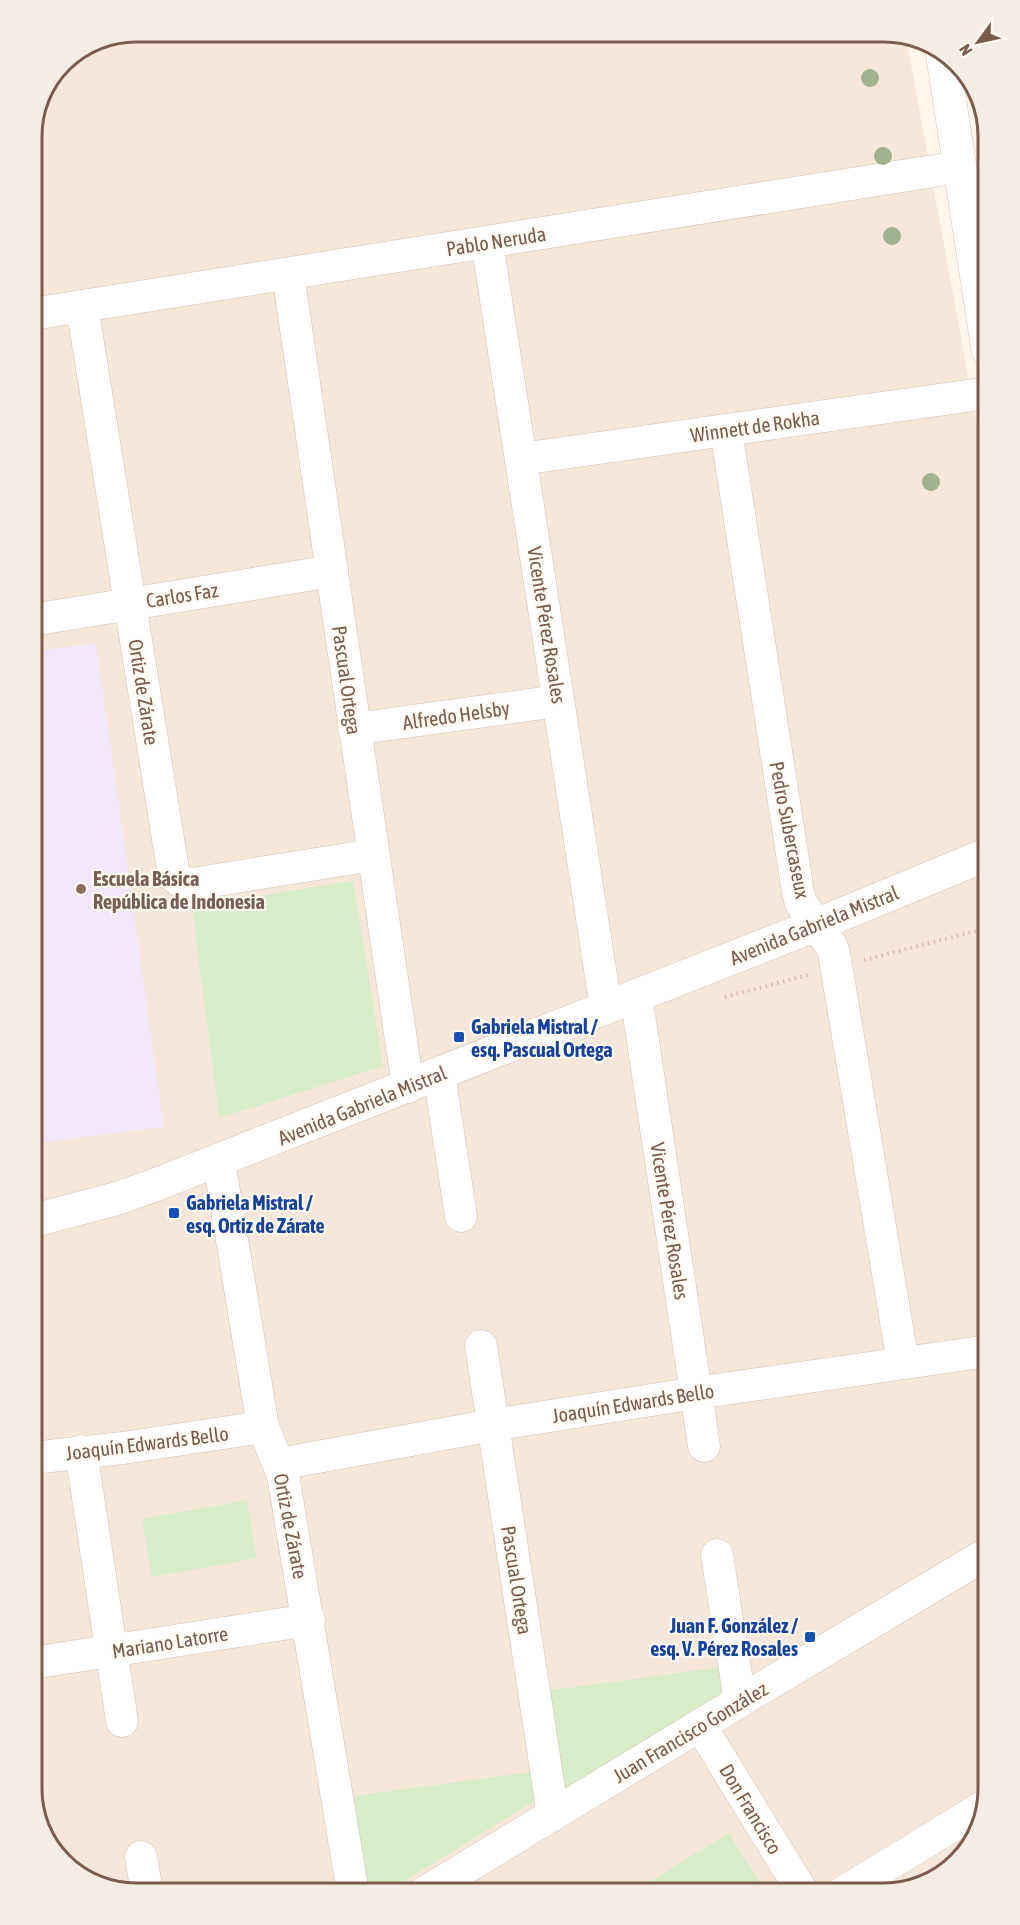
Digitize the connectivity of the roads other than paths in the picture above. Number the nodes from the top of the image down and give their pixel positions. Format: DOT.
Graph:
graph roads {
  1 [pos="945,64"];
  2 [pos="971,191"];
  3 [pos="487,242"];
  4 [pos="978,254"];
  5 [pos="288,274"];
  6 [pos="82,306"];
  7 [pos="42,312"];
  8 [pos="978,394"];
  9 [pos="726,430"];
  10 [pos="521,459"];
  11 [pos="332,571"];
  12 [pos="130,604"];
  13 [pos="42,618"];
  14 [pos="558,701"];
  15 [pos="354,729"];
  16 [pos="373,855"];
  17 [pos="978,858"];
  18 [pos="816,925"];
  19 [pos="636,995"];
  20 [pos="606,1008"];
  21 [pos="440,1074"];
  22 [pos="408,1087"];
  23 [pos="219,1161"];
  24 [pos="461,1216"];
  25 [pos="42,1218"];
  26 [pos="481,1346"];
  27 [pos="978,1352"];
  28 [pos="903,1363"];
  29 [pos="696,1393"];
  30 [pos="493,1425"];
  31 [pos="263,1427"];
  32 [pos="704,1446"];
  33 [pos="81,1451"];
  34 [pos="42,1457"];
  35 [pos="279,1464"];
  36 [pos="717,1555"];
  37 [pos="978,1559"];
  38 [pos="309,1620"];
  39 [pos="112,1651"];
  40 [pos="42,1662"];
  41 [pos="740,1701"];
  42 [pos="122,1721"];
  43 [pos="700,1725"];
  44 [pos="975,1812"];
  45 [pos="553,1815"];
  46 [pos="141,1857"];
  47 [pos="145,1883"];
  48 [pos="351,1883"];
  49 [pos="441,1883"];
  50 [pos="797,1883"];
  51 [pos="858,1883"];
  1 -- 2 [label="main road"];
  2 -- 3 [label="street, Pablo Neruda"];
  2 -- 4 [label="main road"];
  3 -- 5 [label="street, Pablo Neruda"];
  3 -- 10 [label="street, Vicente Pérez Rosales"];
  5 -- 6 [label="street, Pablo Neruda"];
  5 -- 11 [label="street, Pascual Ortega"];
  6 -- 7 [label="street, Pablo Neruda"];
  6 -- 12 [label="street, Ortiz de Zárate"];
  8 -- 9 [label="street, Winnett de Rokha"];
  9 -- 10 [label="street, Winnett de Rokha"];
  9 -- 18 [label="street, Pedro Subercaseux"];
  10 -- 14 [label="street, Vicente Pérez Rosales"];
  11 -- 12 [label="street, Carlos Faz"];
  11 -- 15 [label="street, Pascual Ortega"];
  12 -- 13 [label="street, Carlos Faz"];
  12 -- 16 [label="street, Ortiz de Zárate"];
  14 -- 15 [label="street, Alfredo Helsby"];
  14 -- 20 [label="street, Vicente Pérez Rosales"];
  15 -- 16 [label="street, Pascual Ortega"];
  16 -- 22 [label="street, Pascual Ortega"];
  17 -- 18 [label="main road, Avenida Gabriela Mistral"];
  18 -- 19 [label="main road, Avenida Gabriela Mistral"];
  18 -- 28 [label="street, Pedro Subercaseux"];
  19 -- 20 [label="main road, Avenida Gabriela Mistral"];
  19 -- 29 [label="street, Vicente Pérez Rosales"];
  20 -- 21 [label="main road, Avenida Gabriela Mistral"];
  21 -- 22 [label="main road, Avenida Gabriela Mistral"];
  21 -- 24 [label="street"];
  22 -- 23 [label="main road, Avenida Gabriela Mistral"];
  23 -- 25 [label="main road, Avenida Gabriela Mistral"];
  23 -- 31 [label="street, Ortiz de Zárate"];
  26 -- 30 [label="street, Pascual Ortega"];
  27 -- 28 [label="street, Joaquín Edwards Bello"];
  28 -- 29 [label="street, Joaquín Edwards Bello"];
  29 -- 30 [label="street, Joaquín Edwards Bello"];
  29 -- 32 [label="street, Vicente Pérez Rosales"];
  30 -- 35 [label="street, Joaquín Edwards Bello"];
  30 -- 45 [label="street, Pascual Ortega"];
  31 -- 33 [label="street, Joaquín Edwards Bello"];
  31 -- 35 [label="street, Ortiz de Zárate"];
  33 -- 34 [label="street, Joaquín Edwards Bello"];
  33 -- 39 [label="street"];
  35 -- 38 [label="street, Ortiz de Zárate"];
  36 -- 41 [label="street"];
  37 -- 41 [label="street, Juan Francisco González"];
  38 -- 39 [label="street, Mariano Latorre"];
  38 -- 48 [label="street, Ortiz de Zárate"];
  39 -- 40 [label="street, Mariano Latorre"];
  39 -- 42 [label="street"];
  41 -- 43 [label="street, Juan Francisco González"];
  43 -- 45 [label="street, Juan Francisco González"];
  43 -- 50 [label="street, Don Francisco"];
  44 -- 51 [label="street"];
  45 -- 49 [label="street, Juan Francisco González"];
  46 -- 47 [label="street"];
}
